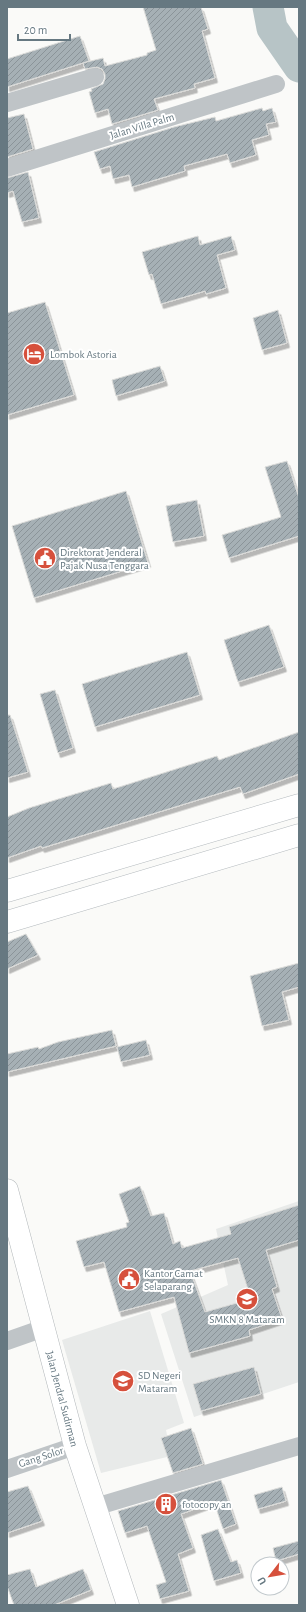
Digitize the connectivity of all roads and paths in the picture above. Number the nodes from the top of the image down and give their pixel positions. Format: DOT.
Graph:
graph roads {
  1 [pos="96,77"];
  2 [pos="276,84"];
  3 [pos="7,103"];
  4 [pos="7,168"];
  5 [pos="299,805"];
  6 [pos="299,835"];
  7 [pos="7,891"];
  8 [pos="7,922"];
  9 [pos="7,1190"];
  10 [pos="11,1221"];
  11 [pos="44,1328"];
  12 [pos="7,1341"];
  13 [pos="75,1446"];
  14 [pos="299,1446"];
  15 [pos="7,1469"];
  16 [pos="95,1507"];
  17 [pos="128,1605"];
  1 -- 3 [label="street"];
  2 -- 4 [label="street, Jalan Villa Palm"];
  5 -- 7 [label="main road"];
  6 -- 8 [label="main road"];
  9 -- 10 [label="main road, Jalan Jendral Sudirman"];
  10 -- 11 [label="main road, Jalan Jendral Sudirman"];
  11 -- 12 [label="street"];
  11 -- 13 [label="main road, Jalan Jendral Sudirman"];
  13 -- 15 [label="street, Gang Solor"];
  13 -- 16 [label="main road, Jalan Jendral Sudirman"];
  14 -- 16 [label="street"];
  16 -- 17 [label="main road, Jalan Jendral Sudirman"];
}
